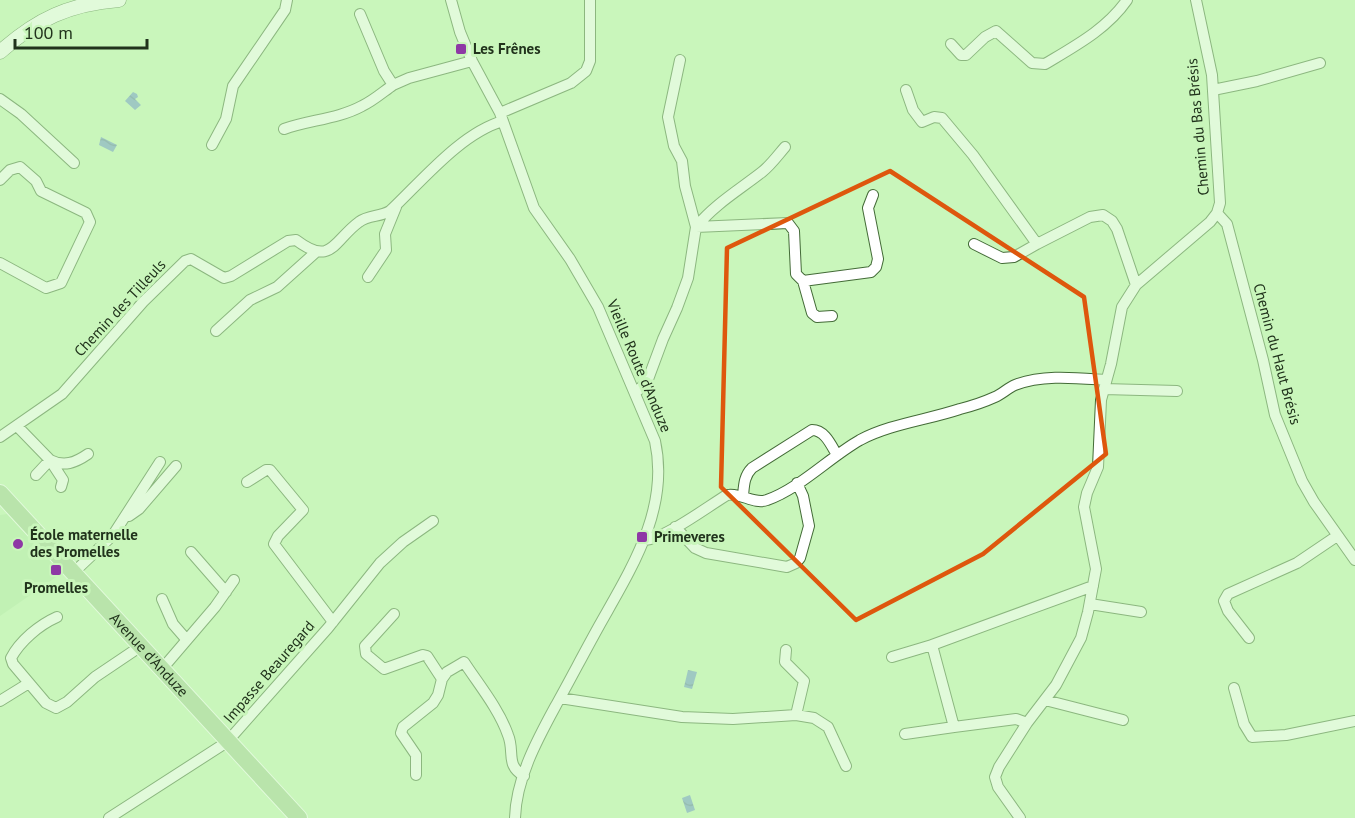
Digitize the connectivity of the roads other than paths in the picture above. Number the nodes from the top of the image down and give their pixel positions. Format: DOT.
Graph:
graph roads {
  1 [pos="119,0"];
  2 [pos="287,0"];
  3 [pos="451,0"];
  4 [pos="590,0"];
  5 [pos="1127,0"];
  6 [pos="1196,0"];
  7 [pos="360,14"];
  8 [pos="951,44"];
  9 [pos="0,52"];
  10 [pos="680,60"];
  11 [pos="472,61"];
  12 [pos="1320,63"];
  13 [pos="393,85"];
  14 [pos="906,90"];
  15 [pos="1213,90"];
  16 [pos="0,99"];
  17 [pos="502,117"];
  18 [pos="284,129"];
  19 [pos="212,145"];
  20 [pos="785,147"];
  21 [pos="74,163"];
  22 [pos="0,180"];
  23 [pos="873,195"];
  24 [pos="398,204"];
  25 [pos="1217,213"];
  26 [pos="696,227"];
  27 [pos="974,244"];
  28 [pos="1037,244"];
  29 [pos="316,252"];
  30 [pos="0,263"];
  31 [pos="368,277"];
  32 [pos="803,281"];
  33 [pos="1136,285"];
  34 [pos="832,316"];
  35 [pos="216,331"];
  36 [pos="1105,385"];
  37 [pos="1177,391"];
  38 [pos="635,393"];
  39 [pos="17,426"];
  40 [pos="0,437"];
  41 [pos="88,454"];
  42 [pos="837,455"];
  43 [pos="50,460"];
  44 [pos="160,462"];
  45 [pos="176,466"];
  46 [pos="36,474"];
  47 [pos="247,482"];
  48 [pos="797,483"];
  49 [pos="61,487"];
  50 [pos="743,496"];
  51 [pos="2,500"];
  52 [pos="125,519"];
  53 [pos="433,521"];
  54 [pos="675,527"];
  55 [pos="1337,536"];
  56 [pos="645,540"];
  57 [pos="191,552"];
  58 [pos="1355,560"];
  59 [pos="73,573"];
  60 [pos="234,580"];
  61 [pos="1093,586"];
  62 [pos="226,592"];
  63 [pos="162,599"];
  64 [pos="1090,604"];
  65 [pos="1141,612"];
  66 [pos="394,614"];
  67 [pos="57,617"];
  68 [pos="333,622"];
  69 [pos="1249,638"];
  70 [pos="186,639"];
  71 [pos="932,645"];
  72 [pos="141,646"];
  73 [pos="786,650"];
  74 [pos="892,657"];
  75 [pos="162,669"];
  76 [pos="442,679"];
  77 [pos="29,683"];
  78 [pos="1234,688"];
  79 [pos="560,698"];
  80 [pos="1045,700"];
  81 [pos="0,701"];
  82 [pos="796,715"];
  83 [pos="1123,720"];
  84 [pos="1355,721"];
  85 [pos="1027,723"];
  86 [pos="954,727"];
  87 [pos="905,734"];
  88 [pos="227,742"];
  89 [pos="846,766"];
  90 [pos="416,775"];
  91 [pos="524,776"];
  92 [pos="109,818"];
  93 [pos="299,818"];
  94 [pos="515,818"];
  95 [pos="1020,818"];
  1 -- 9 [label="street"];
  2 -- 19 [label="street"];
  3 -- 11 [label="street, Vieille Route d'Anduze"];
  4 -- 17 [label="street"];
  5 -- 8 [label="street"];
  6 -- 15 [label="street, Chemin du Bas Brésis"];
  7 -- 13 [label="street"];
  10 -- 26 [label="street"];
  11 -- 13 [label="street"];
  11 -- 17 [label="street, Vieille Route d'Anduze"];
  12 -- 15 [label="street"];
  13 -- 18 [label="street"];
  14 -- 28 [label="street"];
  15 -- 25 [label="street, Chemin du Bas Brésis"];
  16 -- 21 [label="street"];
  17 -- 24 [label="street"];
  17 -- 38 [label="street, Vieille Route d'Anduze"];
  20 -- 26 [label="street"];
  22 -- 30 [label="street"];
  23 -- 32 [label="street"];
  24 -- 29 [label="street"];
  24 -- 31 [label="street"];
  25 -- 33 [label="street, Chemin du Bas Brésis"];
  25 -- 55 [label="street, Chemin du Haut Brésis"];
  26 -- 32 [label="street"];
  26 -- 38 [label="street"];
  27 -- 28 [label="street"];
  28 -- 33 [label="street"];
  29 -- 35 [label="street"];
  29 -- 39 [label="street, Chemin des Tilleuls"];
  32 -- 34 [label="street"];
  33 -- 36 [label="street, Chemin du Bas Brésis"];
  36 -- 37 [label="street"];
  36 -- 42 [label="street"];
  36 -- 61 [label="street, Chemin du Bas Brésis"];
  38 -- 56 [label="street, Vieille Route d'Anduze"];
  39 -- 40 [label="street, Chemin des Tilleuls"];
  39 -- 43 [label="street"];
  41 -- 43 [label="street"];
  42 -- 48 [label="street"];
  42 -- 50 [label="street"];
  43 -- 46 [label="street"];
  43 -- 49 [label="street"];
  44 -- 52 [label="street"];
  45 -- 52 [label="street"];
  47 -- 68 [label="street, Impasse Beauregard"];
  48 -- 50 [label="street"];
  48 -- 54 [label="street"];
  50 -- 54 [label="street"];
  51 -- 59 [label="main road, Avenue d'Anduze"];
  52 -- 59 [label="street"];
  53 -- 68 [label="street, Impasse Beauregard"];
  54 -- 56 [label="street"];
  55 -- 58 [label="street, Chemin du Haut Brésis"];
  55 -- 69 [label="street"];
  56 -- 79 [label="street, Vieille Route d'Anduze"];
  57 -- 62 [label="street"];
  59 -- 72 [label="main road, Avenue d'Anduze"];
  60 -- 62 [label="street"];
  61 -- 64 [label="street, Chemin du Bas Brésis"];
  61 -- 71 [label="street"];
  62 -- 70 [label="street"];
  63 -- 70 [label="street"];
  64 -- 65 [label="street"];
  64 -- 80 [label="street, Chemin du Bas Brésis"];
  66 -- 76 [label="street"];
  67 -- 77 [label="street"];
  68 -- 88 [label="street, Impasse Beauregard"];
  70 -- 75 [label="street"];
  71 -- 74 [label="street"];
  71 -- 86 [label="street"];
  72 -- 75 [label="main road, Avenue d'Anduze"];
  72 -- 77 [label="street"];
  73 -- 82 [label="street"];
  75 -- 88 [label="main road, Avenue d'Anduze"];
  76 -- 90 [label="street"];
  76 -- 91 [label="street"];
  77 -- 81 [label="street"];
  78 -- 84 [label="street"];
  79 -- 82 [label="street"];
  79 -- 91 [label="street, Vieille Route d'Anduze"];
  80 -- 83 [label="street"];
  80 -- 85 [label="street, Chemin du Bas Brésis"];
  82 -- 89 [label="street"];
  85 -- 86 [label="street"];
  85 -- 95 [label="street, Chemin du Bas Brésis"];
  86 -- 87 [label="street"];
  88 -- 92 [label="street, Impasse Beauregard"];
  88 -- 93 [label="main road, Avenue d'Anduze"];
  91 -- 94 [label="street, Vieille Route d'Anduze"];
}
